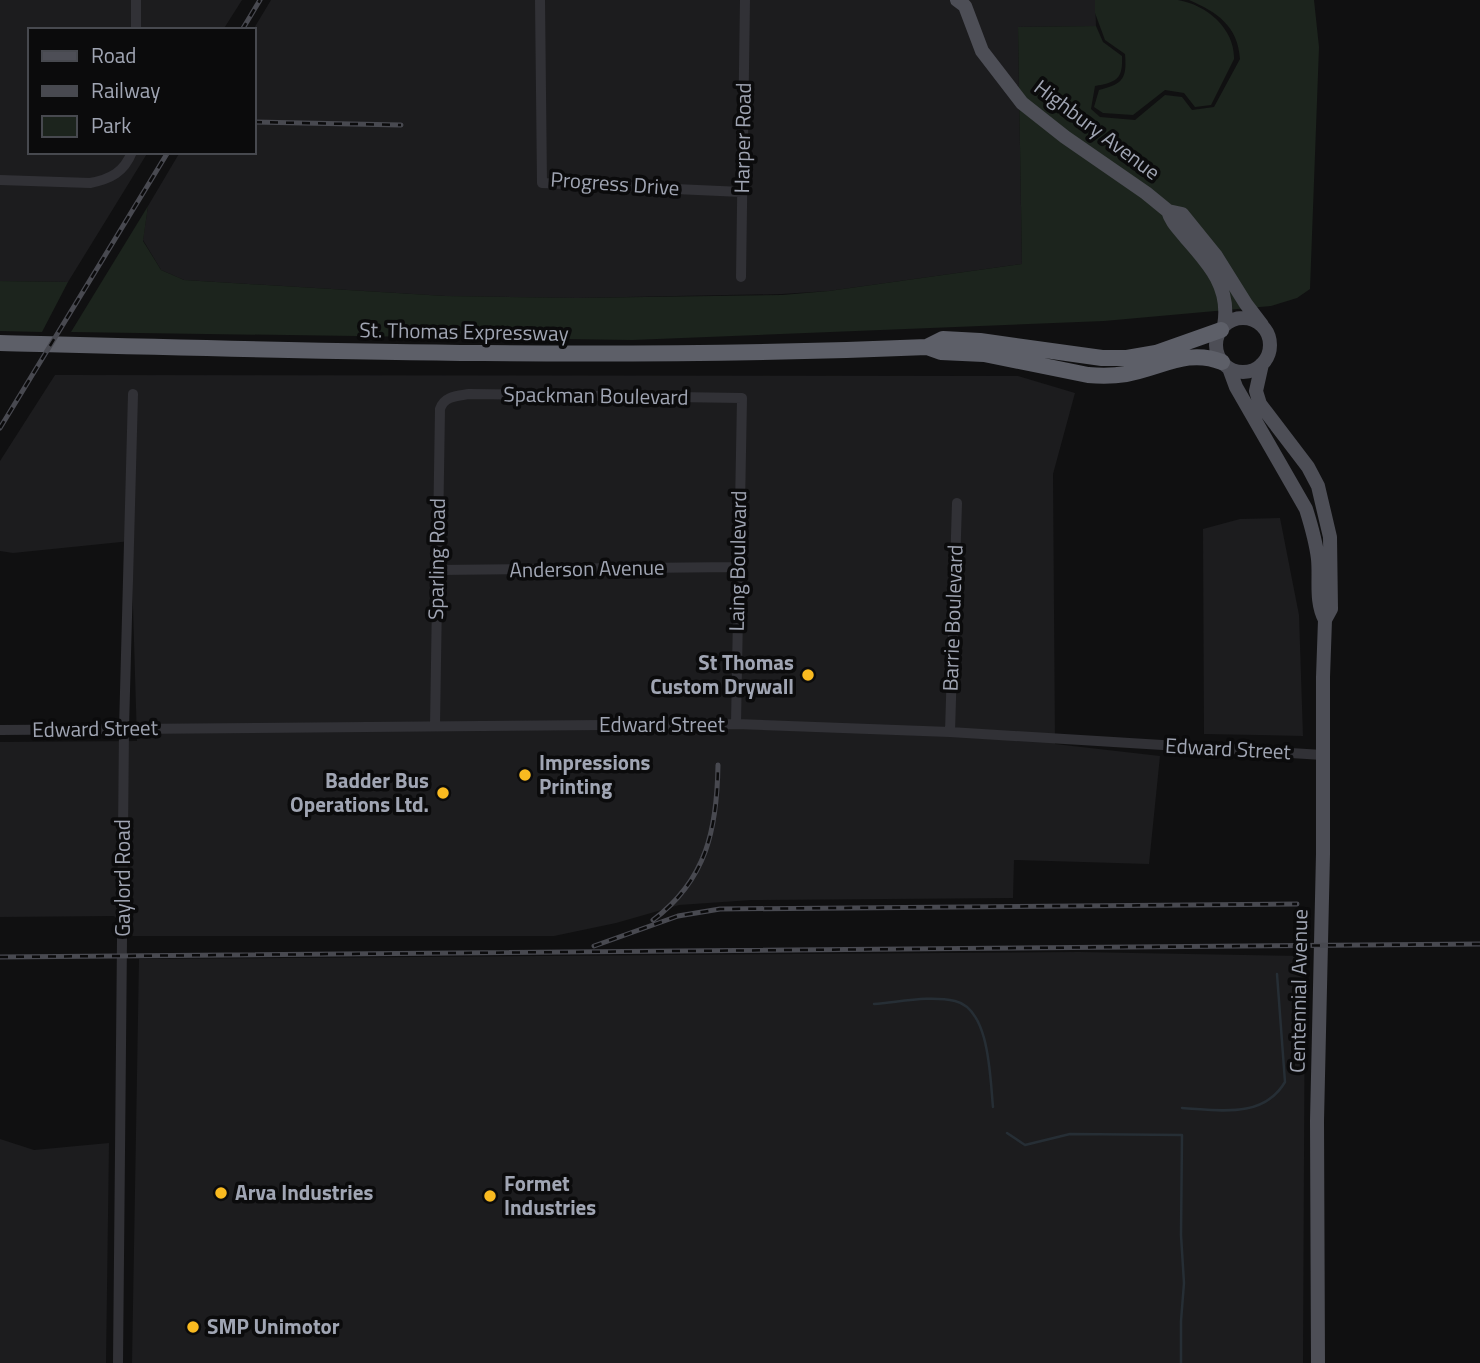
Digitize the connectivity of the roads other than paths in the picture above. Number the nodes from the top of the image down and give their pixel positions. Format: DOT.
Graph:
graph roads {
  1 [pos="136,0"];
  2 [pos="540,0"];
  3 [pos="745,0"];
  4 [pos="963,2"];
  5 [pos="136,28"];
  6 [pos="131,154"];
  7 [pos="0,180"];
  8 [pos="742,192"];
  9 [pos="1168,211"];
  10 [pos="741,277"];
  11 [pos="1262,325"];
  12 [pos="1222,328"];
  13 [pos="0,344"];
  14 [pos="927,347"];
  15 [pos="1262,364"];
  16 [pos="1226,365"];
  17 [pos="132,394"];
  18 [pos="451,397"];
  19 [pos="742,398"];
  20 [pos="957,503"];
  21 [pos="738,567"];
  22 [pos="437,570"];
  23 [pos="1325,620"];
  24 [pos="736,724"];
  25 [pos="435,726"];
  26 [pos="124,729"];
  27 [pos="0,730"];
  28 [pos="950,732"];
  29 [pos="1323,755"];
  30 [pos="118,1363"];
  31 [pos="1318,1363"];
  1 -- 5 [label="street"];
  2 -- 8 [label="street, Progress Drive"];
  3 -- 8 [label="street, Harper Road"];
  4 -- 9 [label="main road, Highbury Avenue"];
  6 -- 7 [label="street"];
  8 -- 10 [label="street, Harper Road"];
  9 -- 11 [label="main road, Highbury Avenue"];
  9 -- 12 [label="main road, Highbury Avenue"];
  11 -- 12 [label="main road"];
  11 -- 15 [label="main road"];
  12 -- 14 [label="highway, St. Thomas Expressway"];
  12 -- 16 [label="main road"];
  13 -- 14 [label="highway, St. Thomas Expressway"];
  14 -- 16 [label="highway, St. Thomas Expressway"];
  15 -- 16 [label="main road"];
  15 -- 23 [label="main road, Centennial Avenue"];
  16 -- 23 [label="main road, Centennial Avenue"];
  17 -- 26 [label="street, Gaylord Road"];
  18 -- 19 [label="street, Spackman Boulevard"];
  18 -- 22 [label="street, Sparling Road"];
  19 -- 21 [label="street, Laing Boulevard"];
  20 -- 28 [label="street, Barrie Boulevard"];
  21 -- 22 [label="street, Anderson Avenue"];
  21 -- 24 [label="street, Laing Boulevard"];
  22 -- 25 [label="street, Sparling Road"];
  23 -- 29 [label="main road, Centennial Avenue"];
  24 -- 25 [label="street, Edward Street"];
  24 -- 28 [label="street, Edward Street"];
  25 -- 26 [label="street, Edward Street"];
  26 -- 27 [label="street, Edward Street"];
  26 -- 30 [label="street, Gaylord Road"];
  28 -- 29 [label="street, Edward Street"];
  29 -- 31 [label="main road, Centennial Avenue"];
}
